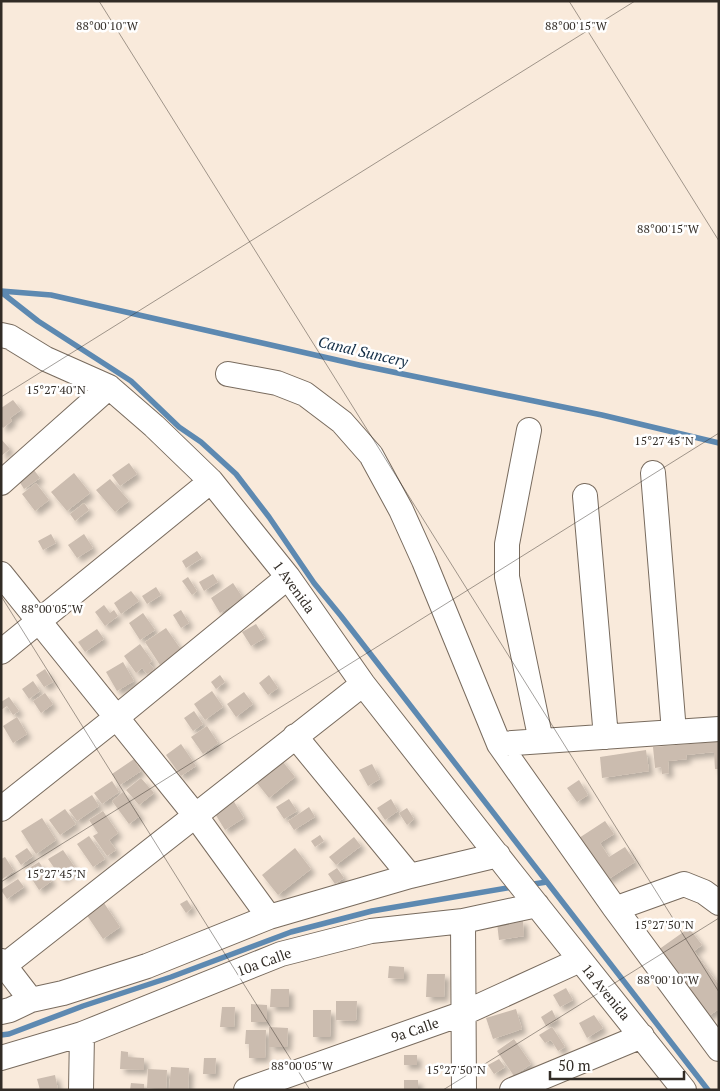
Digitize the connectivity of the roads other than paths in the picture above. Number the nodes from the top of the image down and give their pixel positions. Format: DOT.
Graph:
graph roads {
  1 [pos="4,337"];
  2 [pos="228,374"];
  3 [pos="109,387"];
  4 [pos="529,430"];
  5 [pos="653,473"];
  6 [pos="211,481"];
  7 [pos="1,483"];
  8 [pos="585,496"];
  9 [pos="1,574"];
  10 [pos="288,577"];
  11 [pos="40,621"];
  12 [pos="1,652"];
  13 [pos="363,684"];
  14 [pos="117,716"];
  15 [pos="719,729"];
  16 [pos="674,732"];
  17 [pos="295,736"];
  18 [pos="606,736"];
  19 [pos="541,741"];
  20 [pos="499,744"];
  21 [pos="1,809"];
  22 [pos="195,815"];
  23 [pos="498,855"];
  24 [pos="410,876"];
  25 [pos="532,899"];
  26 [pos="719,903"];
  27 [pos="614,907"];
  28 [pos="269,917"];
  29 [pos="463,921"];
  30 [pos="580,960"];
  31 [pos="3,963"];
  32 [pos="32,1000"];
  33 [pos="1,1012"];
  34 [pos="464,1014"];
  35 [pos="82,1034"];
  36 [pos="642,1036"];
  37 [pos="719,1048"];
  38 [pos="1,1058"];
  39 [pos="81,1090"];
  40 [pos="246,1090"];
  41 [pos="464,1090"];
  42 [pos="512,1090"];
  43 [pos="684,1090"];
  1 -- 3 [label="street, 1 Avenida"];
  2 -- 20 [label="street"];
  3 -- 6 [label="street, 1 Avenida"];
  3 -- 7 [label="street"];
  4 -- 19 [label="street"];
  5 -- 16 [label="street"];
  6 -- 10 [label="street, 1 Avenida"];
  6 -- 11 [label="street"];
  8 -- 18 [label="street"];
  9 -- 11 [label="street"];
  10 -- 13 [label="street, 1 Avenida"];
  10 -- 14 [label="street"];
  11 -- 12 [label="street"];
  11 -- 14 [label="street"];
  13 -- 17 [label="street"];
  13 -- 23 [label="street, 1 Avenida"];
  14 -- 21 [label="street"];
  14 -- 22 [label="street"];
  15 -- 16 [label="street"];
  16 -- 18 [label="street"];
  17 -- 22 [label="street"];
  17 -- 24 [label="street"];
  18 -- 19 [label="street"];
  19 -- 20 [label="street"];
  20 -- 27 [label="street"];
  22 -- 28 [label="street"];
  22 -- 31 [label="street"];
  23 -- 24 [label="street"];
  23 -- 25 [label="street, 1 Avenida"];
  24 -- 28 [label="street"];
  25 -- 29 [label="street, 10a Calle"];
  25 -- 30 [label="street, 1a Avenida"];
  26 -- 27 [label="street"];
  27 -- 37 [label="street"];
  28 -- 32 [label="street"];
  29 -- 34 [label="street"];
  29 -- 35 [label="street, 10a Calle"];
  30 -- 34 [label="street, 9a Calle"];
  30 -- 36 [label="street, 1a Avenida"];
  31 -- 32 [label="street"];
  32 -- 33 [label="street"];
  34 -- 40 [label="street, 9a Calle"];
  34 -- 41 [label="street"];
  35 -- 38 [label="street, 10a Calle"];
  35 -- 39 [label="street"];
  36 -- 42 [label="street"];
  36 -- 43 [label="street, 1a Avenida"];
}
